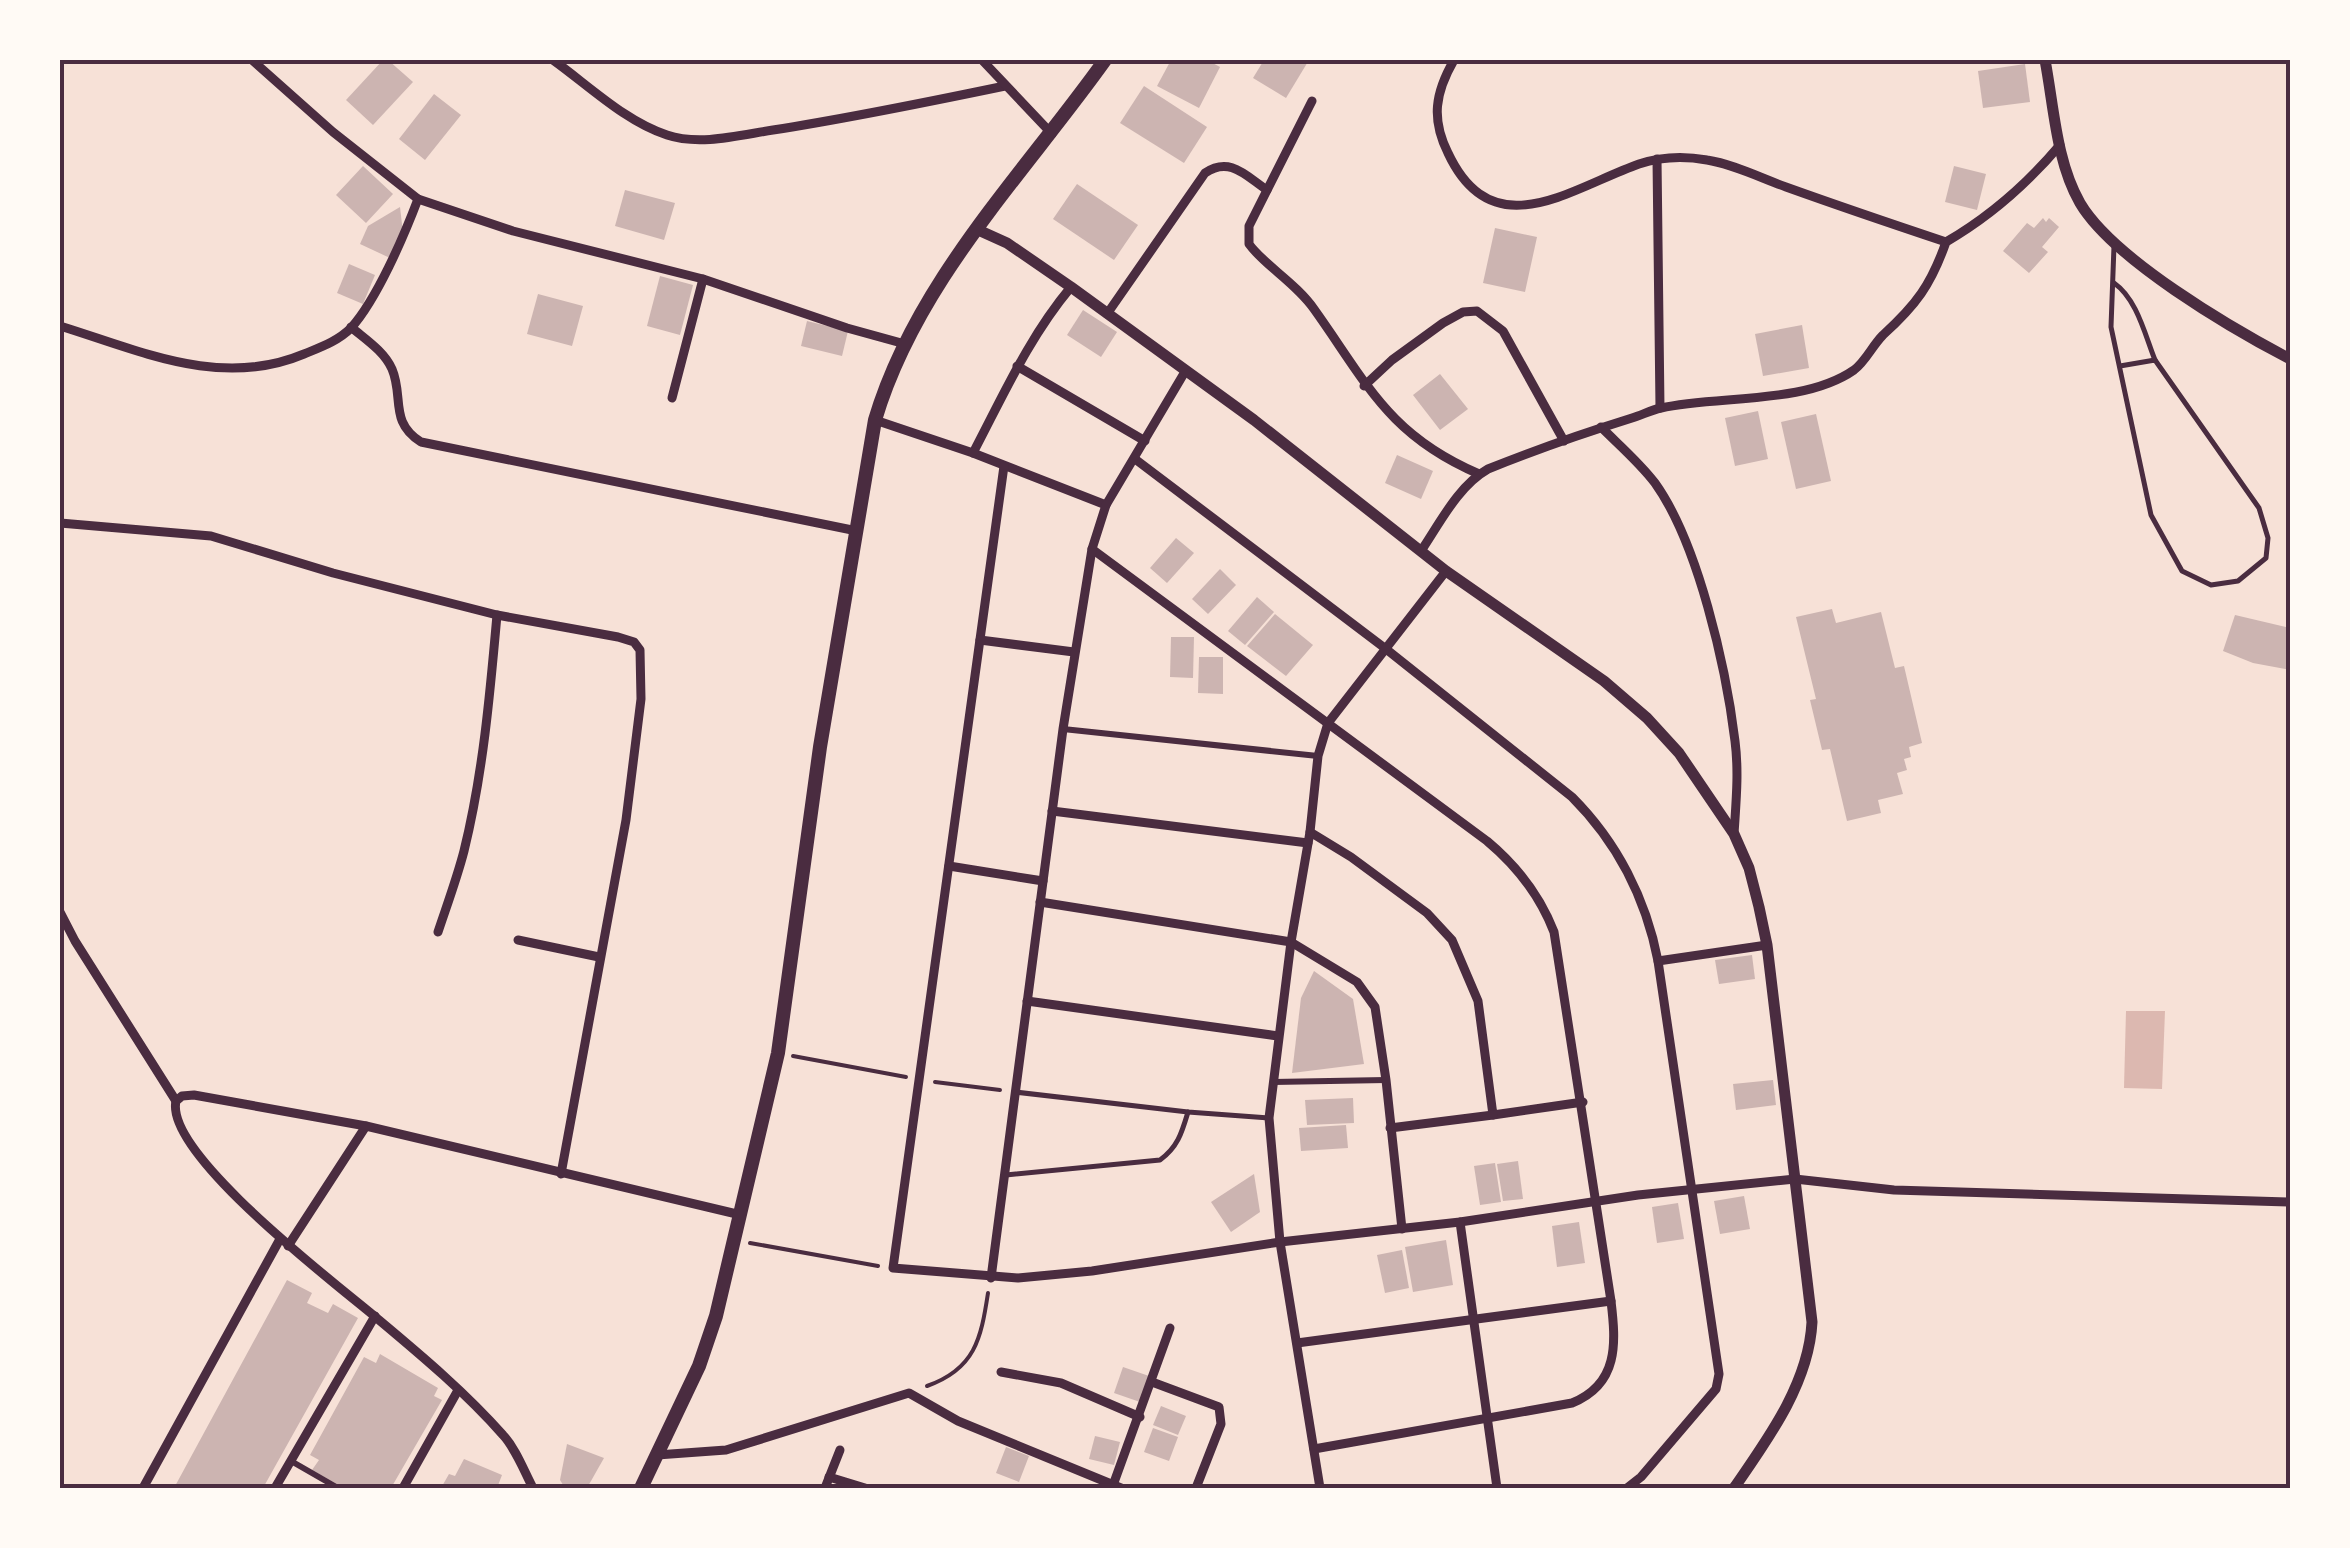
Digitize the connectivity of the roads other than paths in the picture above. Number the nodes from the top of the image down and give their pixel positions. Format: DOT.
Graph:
graph roads {
  1 [pos="252,60"];
  2 [pos="553,60"];
  3 [pos="982,60"];
  4 [pos="1105,60"];
  5 [pos="1454,60"];
  6 [pos="2045,60"];
  7 [pos="1005,86"];
  8 [pos="1312,100"];
  9 [pos="1052,134"];
  10 [pos="2060,145"];
  11 [pos="1657,159"];
  12 [pos="1266,190"];
  13 [pos="418,199"];
  14 [pos="976,229"];
  15 [pos="1946,242"];
  16 [pos="2114,243"];
  17 [pos="703,279"];
  18 [pos="2114,283"];
  19 [pos="1071,287"];
  20 [pos="1107,314"];
  21 [pos="60,326"];
  22 [pos="352,327"];
  23 [pos="905,344"];
  24 [pos="2290,359"];
  25 [pos="2155,360"];
  26 [pos="1017,366"];
  27 [pos="2120,366"];
  28 [pos="1186,370"];
  29 [pos="1364,386"];
  30 [pos="672,398"];
  31 [pos="1660,408"];
  32 [pos="875,420"];
  33 [pos="1601,427"];
  34 [pos="1145,441"];
  35 [pos="1564,441"];
  36 [pos="972,453"];
  37 [pos="1135,459"];
  38 [pos="1004,466"];
  39 [pos="1479,474"];
  40 [pos="1106,505"];
  41 [pos="60,523"];
  42 [pos="858,531"];
  43 [pos="1092,549"];
  44 [pos="1421,551"];
  45 [pos="1446,572"];
  46 [pos="496,615"];
  47 [pos="980,640"];
  48 [pos="1386,649"];
  49 [pos="1074,652"];
  50 [pos="1328,723"];
  51 [pos="1063,730"];
  52 [pos="1318,756"];
  53 [pos="1052,811"];
  54 [pos="1734,834"];
  55 [pos="1309,838"];
  56 [pos="950,866"];
  57 [pos="1043,880"];
  58 [pos="1040,902"];
  59 [pos="60,912"];
  60 [pos="438,932"];
  61 [pos="518,940"];
  62 [pos="1291,942"];
  63 [pos="1767,945"];
  64 [pos="599,957"];
  65 [pos="1658,960"];
  66 [pos="1027,1001"];
  67 [pos="1278,1036"];
  68 [pos="1386,1080"];
  69 [pos="1273,1082"];
  70 [pos="1015,1092"];
  71 [pos="176,1100"];
  72 [pos="1582,1102"];
  73 [pos="1188,1112"];
  74 [pos="1493,1115"];
  75 [pos="1270,1118"];
  76 [pos="366,1126"];
  77 [pos="1390,1128"];
  78 [pos="561,1174"];
  79 [pos="1002,1176"];
  80 [pos="1795,1179"];
  81 [pos="1692,1188"];
  82 [pos="1595,1202"];
  83 [pos="2290,1202"];
  84 [pos="742,1215"];
  85 [pos="1460,1222"];
  86 [pos="1402,1228"];
  87 [pos="1280,1242"];
  88 [pos="284,1243"];
  89 [pos="991,1278"];
  90 [pos="1611,1301"];
  91 [pos="375,1316"];
  92 [pos="1473,1320"];
  93 [pos="1170,1328"];
  94 [pos="1297,1343"];
  95 [pos="1002,1372"];
  96 [pos="1152,1382"];
  97 [pos="458,1392"];
  98 [pos="1140,1417"];
  99 [pos="1487,1419"];
  100 [pos="1314,1449"];
  101 [pos="840,1450"];
  102 [pos="656,1455"];
  103 [pos="290,1460"];
  104 [pos="830,1477"];
  105 [pos="1115,1487"];
  106 [pos="143,1488"];
  107 [pos="275,1488"];
  108 [pos="338,1488"];
  109 [pos="403,1488"];
  110 [pos="533,1488"];
  111 [pos="641,1488"];
  112 [pos="825,1488"];
  113 [pos="865,1488"];
  114 [pos="1196,1488"];
  115 [pos="1320,1488"];
  116 [pos="1497,1488"];
  117 [pos="1627,1488"];
  118 [pos="1734,1488"];
  1 -- 13 [label="street"];
  2 -- 7 [label="street"];
  3 -- 7 [label="street"];
  4 -- 9 [label="main road"];
  5 -- 11 [label="street"];
  6 -- 10 [label="street"];
  7 -- 9 [label="street"];
  8 -- 12 [label="street"];
  9 -- 14 [label="main road"];
  10 -- 15 [label="street"];
  10 -- 16 [label="street"];
  11 -- 15 [label="street"];
  11 -- 31 [label="street"];
  12 -- 20 [label="street"];
  12 -- 29 [label="street"];
  13 -- 17 [label="street"];
  13 -- 22 [label="street"];
  14 -- 19 [label="street"];
  14 -- 23 [label="main road"];
  15 -- 31 [label="street"];
  16 -- 18 [label="lane"];
  16 -- 24 [label="street"];
  17 -- 23 [label="street"];
  17 -- 30 [label="street"];
  18 -- 25 [label="lane"];
  18 -- 27 [label="lane"];
  19 -- 20 [label="street"];
  19 -- 26 [label="street"];
  20 -- 28 [label="street"];
  21 -- 22 [label="street"];
  22 -- 42 [label="street"];
  23 -- 32 [label="main road"];
  25 -- 27 [label="lane"];
  25 -- 27 [label="lane"];
  26 -- 34 [label="street"];
  26 -- 36 [label="street"];
  28 -- 34 [label="street"];
  28 -- 44 [label="street"];
  29 -- 35 [label="street"];
  29 -- 39 [label="street"];
  31 -- 33 [label="street"];
  32 -- 36 [label="street"];
  32 -- 42 [label="main road"];
  33 -- 35 [label="street"];
  33 -- 54 [label="street"];
  34 -- 37 [label="street"];
  35 -- 39 [label="street"];
  36 -- 38 [label="street"];
  37 -- 40 [label="street"];
  37 -- 48 [label="street"];
  38 -- 40 [label="street"];
  38 -- 47 [label="street"];
  39 -- 44 [label="street"];
  40 -- 43 [label="street"];
  41 -- 46 [label="street"];
  42 -- 84 [label="main road"];
  43 -- 49 [label="street"];
  43 -- 50 [label="street"];
  44 -- 45 [label="street"];
  45 -- 48 [label="street"];
  45 -- 54 [label="street"];
  46 -- 60 [label="street"];
  46 -- 64 [label="street"];
  47 -- 49 [label="street"];
  47 -- 56 [label="street"];
  48 -- 50 [label="street"];
  48 -- 65 [label="street"];
  49 -- 51 [label="street"];
  50 -- 52 [label="street"];
  50 -- 72 [label="street"];
  51 -- 52 [label="street"];
  51 -- 53 [label="street"];
  52 -- 55 [label="street"];
  53 -- 55 [label="street"];
  53 -- 57 [label="street"];
  54 -- 63 [label="street"];
  55 -- 62 [label="street"];
  55 -- 74 [label="street"];
  56 -- 57 [label="street"];
  56 -- 89 [label="street"];
  57 -- 58 [label="street"];
  58 -- 62 [label="street"];
  58 -- 66 [label="street"];
  59 -- 71 [label="street"];
  61 -- 64 [label="street"];
  62 -- 67 [label="street"];
  62 -- 68 [label="street"];
  63 -- 65 [label="street"];
  63 -- 80 [label="street"];
  64 -- 78 [label="street"];
  65 -- 81 [label="street"];
  66 -- 67 [label="street"];
  66 -- 70 [label="street"];
  67 -- 69 [label="street"];
  68 -- 69 [label="street"];
  68 -- 77 [label="street"];
  69 -- 75 [label="street"];
  70 -- 73 [label="lane"];
  70 -- 79 [label="street"];
  71 -- 76 [label="street"];
  71 -- 88 [label="street"];
  72 -- 74 [label="street"];
  72 -- 82 [label="street"];
  73 -- 75 [label="lane"];
  73 -- 79 [label="lane"];
  74 -- 77 [label="street"];
  75 -- 87 [label="street"];
  76 -- 78 [label="street"];
  76 -- 88 [label="street"];
  77 -- 86 [label="street"];
  78 -- 84 [label="street"];
  79 -- 89 [label="street"];
  80 -- 81 [label="street"];
  80 -- 83 [label="street"];
  80 -- 118 [label="street"];
  81 -- 82 [label="street"];
  81 -- 117 [label="street"];
  82 -- 85 [label="street"];
  82 -- 90 [label="street"];
  84 -- 102 [label="main road"];
  85 -- 86 [label="street"];
  85 -- 92 [label="street"];
  86 -- 87 [label="street"];
  87 -- 89 [label="street"];
  87 -- 94 [label="street"];
  88 -- 91 [label="street"];
  88 -- 106 [label="street"];
  90 -- 92 [label="street"];
  90 -- 99 [label="street"];
  91 -- 97 [label="street"];
  91 -- 103 [label="street"];
  92 -- 94 [label="street"];
  92 -- 99 [label="street"];
  93 -- 96 [label="street"];
  94 -- 100 [label="street"];
  95 -- 98 [label="street"];
  96 -- 98 [label="street"];
  96 -- 114 [label="street"];
  97 -- 109 [label="street"];
  97 -- 110 [label="street"];
  98 -- 105 [label="street"];
  99 -- 100 [label="street"];
  99 -- 116 [label="street"];
  100 -- 115 [label="street"];
  101 -- 104 [label="street"];
  102 -- 105 [label="street"];
  102 -- 111 [label="main road"];
  103 -- 107 [label="street"];
  103 -- 108 [label="street"];
  104 -- 112 [label="street"];
  104 -- 113 [label="street"];
}
